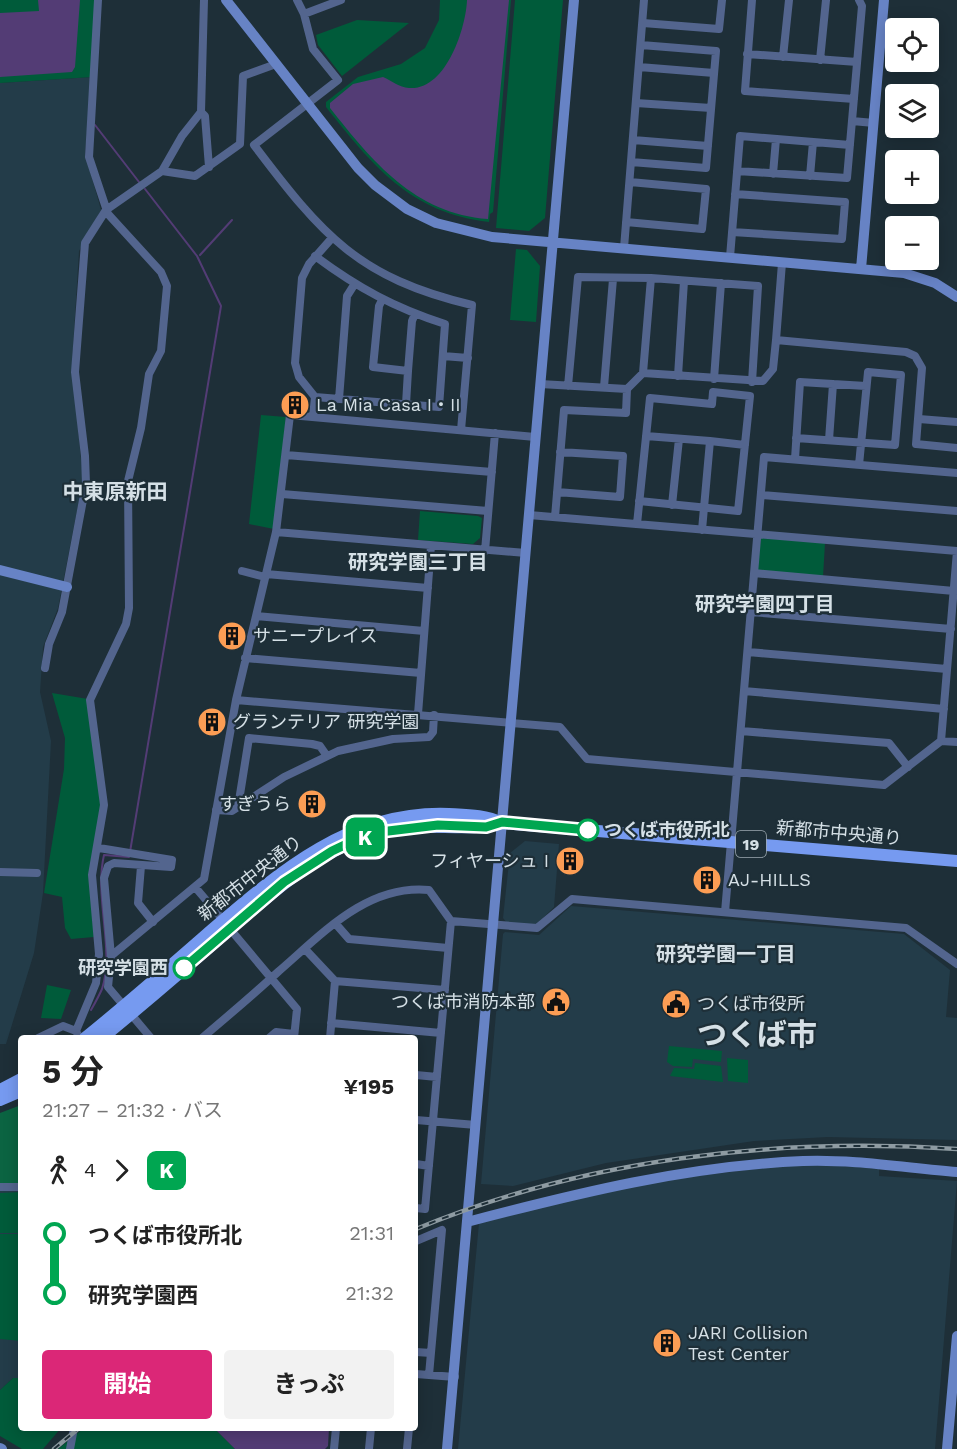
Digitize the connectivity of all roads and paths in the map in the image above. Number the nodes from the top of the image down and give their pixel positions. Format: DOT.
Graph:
graph roads {
  1 [pos="98,0"];
  2 [pos="204,0"];
  3 [pos="226,0"];
  4 [pos="297,0"];
  5 [pos="342,0"];
  6 [pos="573,0"];
  7 [pos="644,0"];
  8 [pos="722,0"];
  9 [pos="752,0"];
  10 [pos="789,0"];
  11 [pos="826,0"];
  12 [pos="859,0"];
  13 [pos="884,0"];
  14 [pos="304,15"];
  15 [pos="643,23"];
  16 [pos="641,45"];
  17 [pos="747,54"];
  18 [pos="783,57"];
  19 [pos="820,60"];
  20 [pos="857,62"];
  21 [pos="276,64"];
  22 [pos="639,67"];
  23 [pos="714,73"];
  24 [pos="854,99"];
  25 [pos="308,103"];
  26 [pos="636,103"];
  27 [pos="711,108"];
  28 [pos="201,112"];
  29 [pos="852,122"];
  30 [pos="874,123"];
  31 [pos="776,139"];
  32 [pos="633,140"];
  33 [pos="813,142"];
  34 [pos="850,145"];
  35 [pos="708,146"];
  36 [pos="631,162"];
  37 [pos="209,167"];
  38 [pos="162,171"];
  39 [pos="737,171"];
  40 [pos="773,174"];
  41 [pos="810,176"];
  42 [pos="630,182"];
  43 [pos="735,194"];
  44 [pos="106,210"];
  45 [pos="626,222"];
  46 [pos="732,232"];
  47 [pos="332,238"];
  48 [pos="552,243"];
  49 [pos="624,248"];
  50 [pos="315,256"];
  51 [pos="730,257"];
  52 [pos="782,263"];
  53 [pos="861,269"];
  54 [pos="651,278"];
  55 [pos="613,279"];
  56 [pos="684,280"];
  57 [pos="721,283"];
  58 [pos="354,285"];
  59 [pos="957,297"];
  60 [pos="382,300"];
  61 [pos="415,314"];
  62 [pos="776,340"];
  63 [pos="443,356"];
  64 [pos="468,358"];
  65 [pos="408,371"];
  66 [pos="643,373"];
  67 [pos="678,376"];
  68 [pos="714,379"];
  69 [pos="752,382"];
  70 [pos="540,384"];
  71 [pos="833,384"];
  72 [pos="568,386"];
  73 [pos="866,386"];
  74 [pos="604,387"];
  75 [pos="627,388"];
  76 [pos="315,398"];
  77 [pos="339,399"];
  78 [pos="406,404"];
  79 [pos="313,417"];
  80 [pos="919,419"];
  81 [pos="957,422"];
  82 [pos="461,430"];
  83 [pos="495,434"];
  84 [pos="646,436"];
  85 [pos="535,437"];
  86 [pos="796,438"];
  87 [pos="679,439"];
  88 [pos="829,440"];
  89 [pos="710,441"];
  90 [pos="861,442"];
  91 [pos="745,446"];
  92 [pos="957,448"];
  93 [pos="560,452"];
  94 [pos="286,454"];
  95 [pos="795,459"];
  96 [pos="859,465"];
  97 [pos="492,472"];
  98 [pos="957,473"];
  99 [pos="557,492"];
  100 [pos="282,494"];
  101 [pos="761,495"];
  102 [pos="639,501"];
  103 [pos="672,505"];
  104 [pos="704,508"];
  105 [pos="488,511"];
  106 [pos="957,511"];
  107 [pos="529,515"];
  108 [pos="555,517"];
  109 [pos="637,524"];
  110 [pos="702,530"];
  111 [pos="276,532"];
  112 [pos="758,534"];
  113 [pos="431,546"];
  114 [pos="485,551"];
  115 [pos="957,551"];
  116 [pos="526,553"];
  117 [pos="0,570"];
  118 [pos="754,573"];
  119 [pos="244,574"];
  120 [pos="266,576"];
  121 [pos="67,587"];
  122 [pos="428,588"];
  123 [pos="954,591"];
  124 [pos="751,612"];
  125 [pos="256,616"];
  126 [pos="951,629"];
  127 [pos="424,631"];
  128 [pos="748,652"];
  129 [pos="245,658"];
  130 [pos="45,668"];
  131 [pos="947,669"];
  132 [pos="421,673"];
  133 [pos="744,691"];
  134 [pos="236,700"];
  135 [pos="944,709"];
  136 [pos="418,714"];
  137 [pos="434,716"];
  138 [pos="511,723"];
  139 [pos="741,731"];
  140 [pos="941,741"];
  141 [pos="957,742"];
  142 [pos="327,756"];
  143 [pos="908,767"];
  144 [pos="737,772"];
  145 [pos="238,807"];
  146 [pos="216,810"];
  147 [pos="502,822"];
  148 [pos="731,842"];
  149 [pos="99,848"];
  150 [pos="957,861"];
  151 [pos="141,866"];
  152 [pos="0,872"];
  153 [pos="37,873"];
  154 [pos="195,887"];
  155 [pos="725,912"];
  156 [pos="451,921"];
  157 [pos="153,922"];
  158 [pos="334,923"];
  159 [pos="227,925"];
  160 [pos="494,925"];
  161 [pos="448,948"];
  162 [pos="305,949"];
  163 [pos="111,956"];
  164 [pos="957,964"];
  165 [pos="270,979"];
  166 [pos="335,981"];
  167 [pos="445,990"];
  168 [pos="128,1010"];
  169 [pos="331,1023"];
  170 [pos="441,1033"];
  171 [pos="44,1035"];
  172 [pos="78,1035"];
  173 [pos="80,1035"];
  174 [pos="82,1035"];
  175 [pos="105,1035"];
  176 [pos="149,1035"];
  177 [pos="205,1035"];
  178 [pos="272,1035"];
  179 [pos="290,1035"];
  180 [pos="294,1035"];
  181 [pos="330,1035"];
  182 [pos="418,1075"];
  183 [pos="437,1077"];
  184 [pos="18,1081"];
  185 [pos="0,1090"];
  186 [pos="18,1092"];
  187 [pos="0,1100"];
  188 [pos="418,1120"];
  189 [pos="433,1122"];
  190 [pos="476,1125"];
  191 [pos="418,1164"];
  192 [pos="429,1166"];
  193 [pos="957,1172"];
  194 [pos="0,1187"];
  195 [pos="18,1187"];
  196 [pos="418,1208"];
  197 [pos="467,1222"];
  198 [pos="418,1240"];
  199 [pos="957,1336"];
  200 [pos="418,1352"];
  201 [pos="431,1353"];
  202 [pos="418,1374"];
  203 [pos="429,1375"];
  204 [pos="455,1377"];
  205 [pos="73,1431"];
  206 [pos="336,1431"];
  207 [pos="371,1431"];
  208 [pos="409,1431"];
  209 [pos="70,1449"];
  210 [pos="334,1449"];
  211 [pos="369,1449"];
  212 [pos="407,1449"];
  213 [pos="447,1449"];
  214 [pos="947,1449"];
  1 -- 44 [label="street"];
  2 -- 28 [label="street"];
  3 -- 21 [label="street"];
  4 -- 14 [label="street"];
  5 -- 14 [label="street"];
  6 -- 48 [label="street"];
  7 -- 15 [label="street"];
  8 -- 15 [label="street"];
  9 -- 17 [label="street"];
  10 -- 18 [label="street"];
  11 -- 19 [label="street"];
  12 -- 20 [label="street"];
  13 -- 30 [label="street"];
  14 -- 25 [label="street"];
  15 -- 16 [label="street"];
  16 -- 22 [label="street"];
  16 -- 23 [label="street"];
  17 -- 18 [label="street"];
  17 -- 24 [label="street"];
  18 -- 19 [label="street"];
  19 -- 20 [label="street"];
  20 -- 24 [label="street"];
  21 -- 25 [label="street"];
  21 -- 37 [label="street"];
  22 -- 23 [label="street"];
  22 -- 26 [label="street"];
  23 -- 27 [label="street"];
  24 -- 29 [label="street"];
  25 -- 47 [label="street"];
  25 -- 48 [label="street"];
  26 -- 27 [label="street"];
  26 -- 32 [label="street"];
  27 -- 35 [label="street"];
  28 -- 37 [label="street"];
  28 -- 38 [label="street"];
  29 -- 30 [label="street"];
  29 -- 34 [label="street"];
  30 -- 53 [label="street"];
  31 -- 33 [label="street"];
  31 -- 39 [label="street"];
  31 -- 40 [label="street"];
  32 -- 35 [label="street"];
  32 -- 36 [label="street"];
  33 -- 34 [label="street"];
  33 -- 41 [label="street"];
  34 -- 41 [label="street"];
  35 -- 36 [label="street"];
  36 -- 42 [label="street"];
  37 -- 38 [label="street"];
  38 -- 44 [label="street"];
  39 -- 40 [label="street"];
  39 -- 43 [label="street"];
  40 -- 41 [label="street"];
  42 -- 45 [label="street"];
  42 -- 45 [label="street"];
  43 -- 46 [label="street"];
  43 -- 46 [label="street"];
  44 -- 121 [label="street"];
  44 -- 149 [label="street"];
  45 -- 49 [label="street"];
  46 -- 51 [label="street"];
  47 -- 50 [label="street"];
  47 -- 64 [label="street"];
  48 -- 49 [label="street"];
  48 -- 70 [label="street"];
  49 -- 51 [label="street"];
  50 -- 58 [label="street"];
  50 -- 76 [label="street"];
  51 -- 52 [label="street"];
  52 -- 53 [label="street"];
  52 -- 62 [label="street"];
  53 -- 59 [label="street"];
  54 -- 55 [label="street"];
  54 -- 56 [label="street"];
  54 -- 66 [label="street"];
  55 -- 72 [label="street"];
  55 -- 74 [label="street"];
  56 -- 57 [label="street"];
  56 -- 67 [label="street"];
  57 -- 68 [label="street"];
  57 -- 69 [label="street"];
  58 -- 60 [label="street"];
  58 -- 77 [label="street"];
  60 -- 61 [label="street"];
  60 -- 65 [label="street"];
  61 -- 63 [label="street"];
  61 -- 65 [label="street"];
  62 -- 69 [label="street"];
  62 -- 80 [label="street"];
  63 -- 64 [label="street"];
  63 -- 78 [label="street"];
  64 -- 82 [label="street"];
  65 -- 78 [label="street"];
  66 -- 67 [label="street"];
  66 -- 75 [label="street"];
  67 -- 68 [label="street"];
  68 -- 69 [label="street"];
  70 -- 72 [label="street"];
  70 -- 85 [label="street"];
  71 -- 73 [label="street"];
  71 -- 86 [label="street"];
  71 -- 88 [label="street"];
  72 -- 74 [label="street"];
  73 -- 90 [label="street"];
  73 -- 90 [label="street"];
  74 -- 75 [label="street"];
  75 -- 93 [label="street"];
  76 -- 77 [label="street"];
  76 -- 79 [label="street"];
  77 -- 78 [label="street"];
  79 -- 82 [label="street"];
  79 -- 94 [label="street"];
  80 -- 81 [label="street"];
  80 -- 92 [label="street"];
  82 -- 83 [label="street"];
  83 -- 85 [label="street"];
  83 -- 97 [label="street"];
  84 -- 87 [label="street"];
  84 -- 91 [label="street"];
  84 -- 102 [label="street"];
  85 -- 107 [label="street"];
  86 -- 88 [label="street"];
  86 -- 95 [label="street"];
  87 -- 89 [label="street"];
  87 -- 103 [label="street"];
  88 -- 90 [label="street"];
  89 -- 91 [label="street"];
  89 -- 104 [label="street"];
  90 -- 96 [label="street"];
  91 -- 104 [label="street"];
  93 -- 99 [label="street"];
  93 -- 99 [label="street"];
  94 -- 97 [label="street"];
  94 -- 100 [label="street"];
  95 -- 96 [label="street"];
  95 -- 101 [label="street"];
  96 -- 98 [label="street"];
  97 -- 105 [label="street"];
  99 -- 108 [label="street"];
  100 -- 105 [label="street"];
  100 -- 111 [label="street"];
  101 -- 106 [label="street"];
  101 -- 112 [label="street"];
  102 -- 103 [label="street"];
  102 -- 109 [label="street"];
  103 -- 104 [label="street"];
  104 -- 110 [label="street"];
  105 -- 114 [label="street"];
  107 -- 108 [label="street"];
  107 -- 116 [label="street"];
  108 -- 109 [label="street"];
  109 -- 110 [label="street"];
  110 -- 112 [label="street"];
  111 -- 113 [label="street"];
  111 -- 120 [label="street"];
  112 -- 115 [label="street"];
  112 -- 118 [label="street"];
  113 -- 114 [label="street"];
  113 -- 122 [label="street"];
  114 -- 116 [label="street"];
  115 -- 123 [label="street"];
  116 -- 138 [label="street"];
  117 -- 121 [label="street"];
  118 -- 123 [label="street"];
  118 -- 124 [label="street"];
  119 -- 120 [label="street"];
  120 -- 122 [label="street"];
  120 -- 125 [label="street"];
  121 -- 130 [label="street"];
  122 -- 127 [label="street"];
  123 -- 126 [label="street"];
  124 -- 126 [label="street"];
  124 -- 128 [label="street"];
  125 -- 127 [label="street"];
  125 -- 129 [label="street"];
  126 -- 131 [label="street"];
  127 -- 132 [label="street"];
  128 -- 131 [label="street"];
  128 -- 133 [label="street"];
  129 -- 132 [label="street"];
  129 -- 134 [label="street"];
  131 -- 135 [label="street"];
  132 -- 136 [label="street"];
  133 -- 135 [label="street"];
  133 -- 139 [label="street"];
  134 -- 136 [label="street"];
  134 -- 146 [label="street"];
  135 -- 140 [label="street"];
  136 -- 137 [label="street"];
  137 -- 138 [label="street"];
  137 -- 142 [label="street"];
  138 -- 144 [label="street"];
  138 -- 147 [label="street"];
  139 -- 143 [label="street"];
  139 -- 144 [label="street"];
  140 -- 141 [label="street"];
  140 -- 143 [label="street"];
  142 -- 145 [label="street"];
  142 -- 145 [label="street"];
  143 -- 144 [label="street"];
  144 -- 148 [label="street"];
  145 -- 146 [label="street"];
  146 -- 154 [label="street"];
  147 -- 148 [label="main road, 新都市中央通り / 19"];
  147 -- 159 [label="main road, 新都市中央通り / 19"];
  147 -- 160 [label="street"];
  148 -- 150 [label="main road, 新都市中央通り / 19"];
  148 -- 155 [label="street"];
  149 -- 151 [label="street"];
  149 -- 173 [label="street"];
  151 -- 157 [label="street"];
  151 -- 163 [label="street"];
  152 -- 153 [label="street"];
  154 -- 157 [label="street"];
  154 -- 159 [label="street"];
  155 -- 160 [label="street"];
  155 -- 164 [label="street"];
  156 -- 158 [label="street"];
  156 -- 160 [label="street"];
  156 -- 161 [label="street"];
  157 -- 163 [label="street"];
  158 -- 161 [label="street"];
  158 -- 162 [label="street"];
  159 -- 165 [label="street"];
  159 -- 168 [label="main road, 新都市中央通り / 19"];
  160 -- 190 [label="street"];
  161 -- 167 [label="street"];
  162 -- 165 [label="street"];
  162 -- 166 [label="street"];
  163 -- 168 [label="street"];
  165 -- 177 [label="street"];
  165 -- 180 [label="street"];
  166 -- 167 [label="street"];
  166 -- 169 [label="street"];
  167 -- 170 [label="street"];
  168 -- 174 [label="main road, 新都市中央通り / 19"];
  168 -- 175 [label="main road, 新都市中央通り / 19"];
  168 -- 176 [label="street"];
  169 -- 170 [label="street"];
  169 -- 181 [label="street"];
  170 -- 183 [label="street"];
  171 -- 172 [label="street"];
  178 -- 179 [label="street"];
  182 -- 183 [label="street"];
  183 -- 189 [label="street"];
  184 -- 185 [label="main road"];
  186 -- 187 [label="main road"];
  188 -- 189 [label="street"];
  189 -- 190 [label="street"];
  189 -- 192 [label="street"];
  190 -- 197 [label="street"];
  191 -- 192 [label="street"];
  192 -- 196 [label="street"];
  193 -- 197 [label="street"];
  194 -- 195 [label="street"];
  197 -- 204 [label="street"];
  198 -- 201 [label="street"];
  199 -- 214 [label="street"];
  200 -- 201 [label="street"];
  201 -- 203 [label="street"];
  202 -- 203 [label="street"];
  203 -- 204 [label="street"];
  204 -- 213 [label="street"];
  205 -- 209 [label="street"];
  206 -- 210 [label="street"];
  207 -- 211 [label="street"];
  208 -- 212 [label="street"];
}
